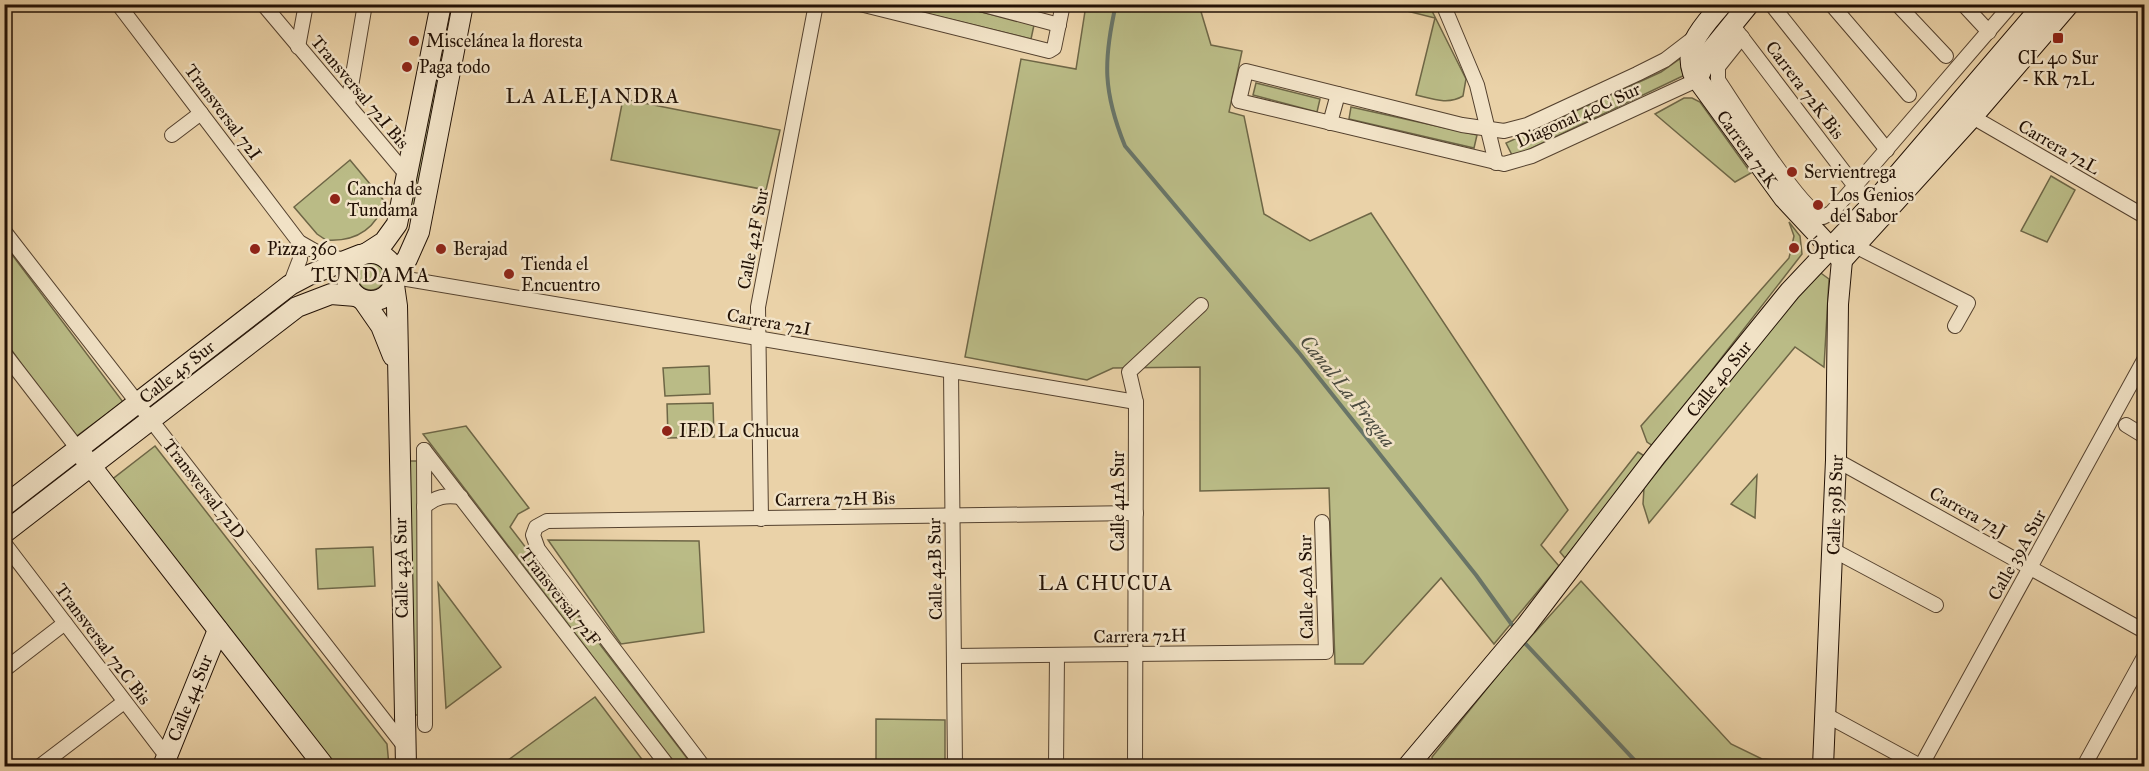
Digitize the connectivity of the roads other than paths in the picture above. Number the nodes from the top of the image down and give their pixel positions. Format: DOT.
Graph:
graph roads {
  1 [pos="118,4"];
  2 [pos="263,4"];
  3 [pos="306,4"];
  4 [pos="365,4"];
  5 [pos="441,4"];
  6 [pos="463,4"];
  7 [pos="816,4"];
  8 [pos="860,4"];
  9 [pos="980,4"];
  10 [pos="1063,4"];
  11 [pos="1443,4"];
  12 [pos="1722,4"];
  13 [pos="1749,4"];
  14 [pos="1831,4"];
  15 [pos="1897,4"];
  16 [pos="1963,4"];
  17 [pos="2012,4"];
  18 [pos="2044,4"];
  19 [pos="2069,4"];
  20 [pos="1771,5"];
  21 [pos="1059,25"];
  22 [pos="1737,31"];
  23 [pos="1989,32"];
  24 [pos="1695,38"];
  25 [pos="298,47"];
  26 [pos="1946,57"];
  27 [pos="1697,80"];
  28 [pos="1338,94"];
  29 [pos="1910,95"];
  30 [pos="348,104"];
  31 [pos="1725,105"];
  32 [pos="1964,112"];
  33 [pos="201,113"];
  34 [pos="1330,123"];
  35 [pos="1489,130"];
  36 [pos="172,135"];
  37 [pos="1887,150"];
  38 [pos="1496,163"];
  39 [pos="407,175"];
  40 [pos="1855,186"];
  41 [pos="1870,206"];
  42 [pos="2145,216"];
  43 [pos="4,231"];
  44 [pos="299,242"];
  45 [pos="1853,248"];
  46 [pos="358,256"];
  47 [pos="394,278"];
  48 [pos="290,285"];
  49 [pos="359,298"];
  50 [pos="1201,305"];
  51 [pos="1956,326"];
  52 [pos="758,338"];
  53 [pos="4,353"];
  54 [pos="2145,360"];
  55 [pos="396,370"];
  56 [pos="951,371"];
  57 [pos="1136,402"];
  58 [pos="137,403"];
  59 [pos="151,420"];
  60 [pos="2126,425"];
  61 [pos="2145,436"];
  62 [pos="78,449"];
  63 [pos="424,450"];
  64 [pos="1836,460"];
  65 [pos="91,466"];
  66 [pos="461,498"];
  67 [pos="4,506"];
  68 [pos="424,507"];
  69 [pos="1136,513"];
  70 [pos="952,514"];
  71 [pos="761,519"];
  72 [pos="1323,522"];
  73 [pos="536,527"];
  74 [pos="4,533"];
  75 [pos="4,543"];
  76 [pos="1833,550"];
  77 [pos="2031,568"];
  78 [pos="402,581"];
  79 [pos="425,581"];
  80 [pos="1936,605"];
  81 [pos="65,623"];
  82 [pos="218,630"];
  83 [pos="2145,631"];
  84 [pos="1326,652"];
  85 [pos="1135,654"];
  86 [pos="1057,655"];
  87 [pos="954,656"];
  88 [pos="2145,657"];
  89 [pos="4,670"];
  90 [pos="124,702"];
  91 [pos="1826,715"];
  92 [pos="425,725"];
  93 [pos="406,757"];
  94 [pos="168,763"];
  95 [pos="40,766"];
  96 [pos="324,766"];
  97 [pos="668,766"];
  98 [pos="703,766"];
  99 [pos="955,766"];
  100 [pos="1056,766"];
  101 [pos="1135,766"];
  102 [pos="1408,766"];
  103 [pos="1823,766"];
  104 [pos="1921,766"];
  105 [pos="2084,766"];
  1 -- 33 [label="street, Transversal 72I"];
  2 -- 25 [label="street, Transversal 72I Bis"];
  3 -- 25 [label="street"];
  4 -- 30 [label="street"];
  5 -- 39 [label="street, Calle 45 Sur"];
  6 -- 47 [label="street"];
  7 -- 52 [label="street, Calle 42F Sur"];
  8 -- 21 [label="street"];
  9 -- 21 [label="street"];
  10 -- 21 [label="street"];
  11 -- 35 [label="street"];
  12 -- 24 [label="street"];
  13 -- 22 [label="street"];
  14 -- 29 [label="street"];
  15 -- 26 [label="street"];
  16 -- 23 [label="street"];
  17 -- 23 [label="street"];
  18 -- 32 [label="street, Calle 40 Sur"];
  19 -- 32 [label="street, Calle 40 Sur"];
  20 -- 37 [label="street"];
  22 -- 27 [label="street"];
  22 -- 31 [label="street, Carrera 72K"];
  22 -- 40 [label="street, Carrera 72K Bis"];
  23 -- 37 [label="street"];
  24 -- 27 [label="street, Carrera 72K"];
  24 -- 35 [label="street, Diagonal 40C Sur"];
  25 -- 30 [label="street, Transversal 72I Bis"];
  27 -- 31 [label="street, Carrera 72K"];
  27 -- 38 [label="street, Diagonal 40C Sur"];
  28 -- 34 [label="street"];
  28 -- 34 [label="street, Diagonal 40C Sur"];
  28 -- 35 [label="street, Diagonal 40C Sur"];
  30 -- 39 [label="street, Transversal 72I Bis"];
  31 -- 40 [label="street, Carrera 72K"];
  31 -- 45 [label="street, Carrera 72K"];
  32 -- 41 [label="street, Calle 40 Sur"];
  32 -- 42 [label="street, Carrera 72L"];
  32 -- 45 [label="street, Calle 40 Sur"];
  33 -- 36 [label="street"];
  33 -- 44 [label="street, Transversal 72I"];
  34 -- 38 [label="street, Diagonal 40C Sur"];
  35 -- 38 [label="street"];
  37 -- 40 [label="street"];
  39 -- 46 [label="street, Calle 45 Sur"];
  40 -- 41 [label="street, Carrera 72K Bis"];
  41 -- 45 [label="street, Calle 40 Sur"];
  43 -- 58 [label="street, Transversal 72D"];
  44 -- 46 [label="street, Transversal 72I"];
  44 -- 48 [label="street"];
  45 -- 51 [label="street, Carrera 72K"];
  45 -- 64 [label="street, Calle 39B Sur"];
  45 -- 102 [label="street, Calle 40 Sur"];
  46 -- 47 [label="street"];
  46 -- 48 [label="street, Calle 45 Sur"];
  46 -- 49 [label="street"];
  47 -- 49 [label="street"];
  47 -- 52 [label="street, Carrera 72I"];
  47 -- 55 [label="street, Calle 43A Sur"];
  48 -- 58 [label="street, Calle 45 Sur"];
  49 -- 55 [label="street, Calle 43A Sur"];
  49 -- 59 [label="street, Calle 45 Sur"];
  50 -- 57 [label="street, Calle 41A Sur"];
  52 -- 56 [label="street, Carrera 72I"];
  52 -- 71 [label="street, Calle 42F Sur"];
  53 -- 62 [label="street"];
  54 -- 77 [label="street, Calle 39A Sur"];
  55 -- 78 [label="street, Calle 43A Sur"];
  56 -- 57 [label="street, Carrera 72I"];
  56 -- 70 [label="street, Calle 42B Sur"];
  57 -- 69 [label="street, Calle 41A Sur"];
  58 -- 59 [label="street, Transversal 72D"];
  58 -- 62 [label="street, Calle 45 Sur"];
  59 -- 65 [label="street, Calle 45 Sur"];
  59 -- 93 [label="street, Transversal 72D"];
  60 -- 61 [label="street"];
  62 -- 65 [label="street"];
  62 -- 67 [label="street, Calle 45 Sur"];
  63 -- 66 [label="street, Transversal 72F"];
  63 -- 68 [label="street, Calle 43A Sur"];
  64 -- 76 [label="street, Calle 39B Sur"];
  64 -- 77 [label="street, Carrera 72J"];
  65 -- 74 [label="street, Calle 45 Sur"];
  65 -- 82 [label="street"];
  66 -- 68 [label="street"];
  66 -- 97 [label="street, Transversal 72F"];
  68 -- 79 [label="street, Calle 43A Sur"];
  69 -- 70 [label="street, Carrera 72H Bis"];
  69 -- 85 [label="street, Calle 41A Sur"];
  70 -- 71 [label="street, Carrera 72H Bis"];
  70 -- 87 [label="street, Calle 42B Sur"];
  71 -- 73 [label="street, Carrera 72H Bis"];
  72 -- 84 [label="street, Calle 40A Sur"];
  73 -- 98 [label="street, Transversal 72F"];
  75 -- 81 [label="street, Transversal 72C Bis"];
  76 -- 80 [label="street"];
  76 -- 91 [label="street, Calle 39B Sur"];
  77 -- 83 [label="street, Carrera 72J"];
  77 -- 104 [label="street, Calle 39A Sur"];
  78 -- 79 [label="street"];
  78 -- 93 [label="street, Calle 43A Sur"];
  79 -- 92 [label="street, Calle 43A Sur"];
  81 -- 89 [label="street"];
  81 -- 90 [label="street, Transversal 72C Bis"];
  82 -- 94 [label="street, Calle 44 Sur"];
  82 -- 96 [label="street"];
  84 -- 85 [label="street, Carrera 72H"];
  85 -- 86 [label="street, Carrera 72H"];
  85 -- 101 [label="street, Calle 41A Sur"];
  86 -- 87 [label="street, Carrera 72H"];
  86 -- 100 [label="street"];
  87 -- 99 [label="street, Calle 42B Sur"];
  88 -- 105 [label="street"];
  90 -- 94 [label="street, Transversal 72C Bis"];
  90 -- 95 [label="street"];
  91 -- 103 [label="street, Calle 39B Sur"];
  91 -- 104 [label="street"];
}
